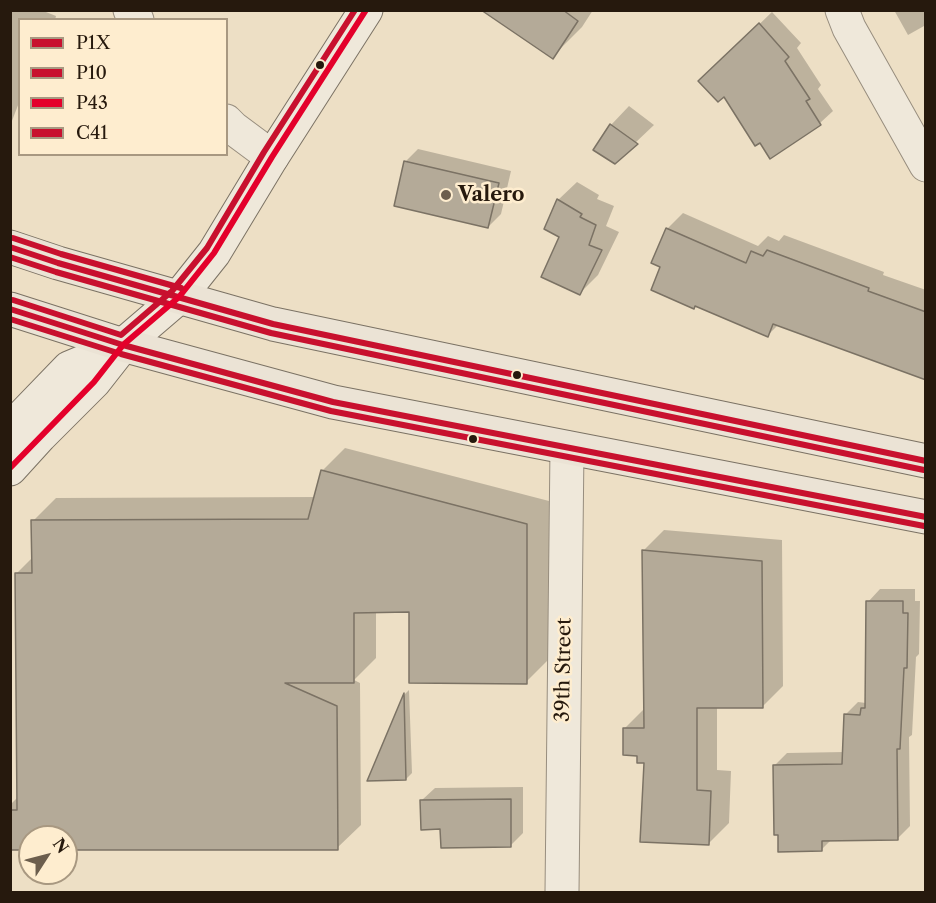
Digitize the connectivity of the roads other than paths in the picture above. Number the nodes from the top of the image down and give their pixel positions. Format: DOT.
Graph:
graph roads {
  1 [pos="366,10"];
  2 [pos="842,10"];
  3 [pos="228,123"];
  4 [pos="272,157"];
  5 [pos="926,165"];
  6 [pos="10,247"];
  7 [pos="179,297"];
  8 [pos="10,309"];
  9 [pos="123,345"];
  10 [pos="10,429"];
  11 [pos="567,448"];
  12 [pos="926,461"];
  13 [pos="10,469"];
  14 [pos="926,517"];
  15 [pos="562,892"];
  1 -- 4 [label="main road"];
  2 -- 5 [label="main road"];
  3 -- 4 [label="main road"];
  4 -- 7 [label="main road"];
  6 -- 7 [label="main road"];
  7 -- 9 [label="main road"];
  7 -- 12 [label="main road"];
  8 -- 9 [label="main road"];
  9 -- 10 [label="main road"];
  9 -- 11 [label="main road"];
  9 -- 13 [label="main road"];
  11 -- 14 [label="main road"];
  11 -- 15 [label="main road, 39th Street"];
}
